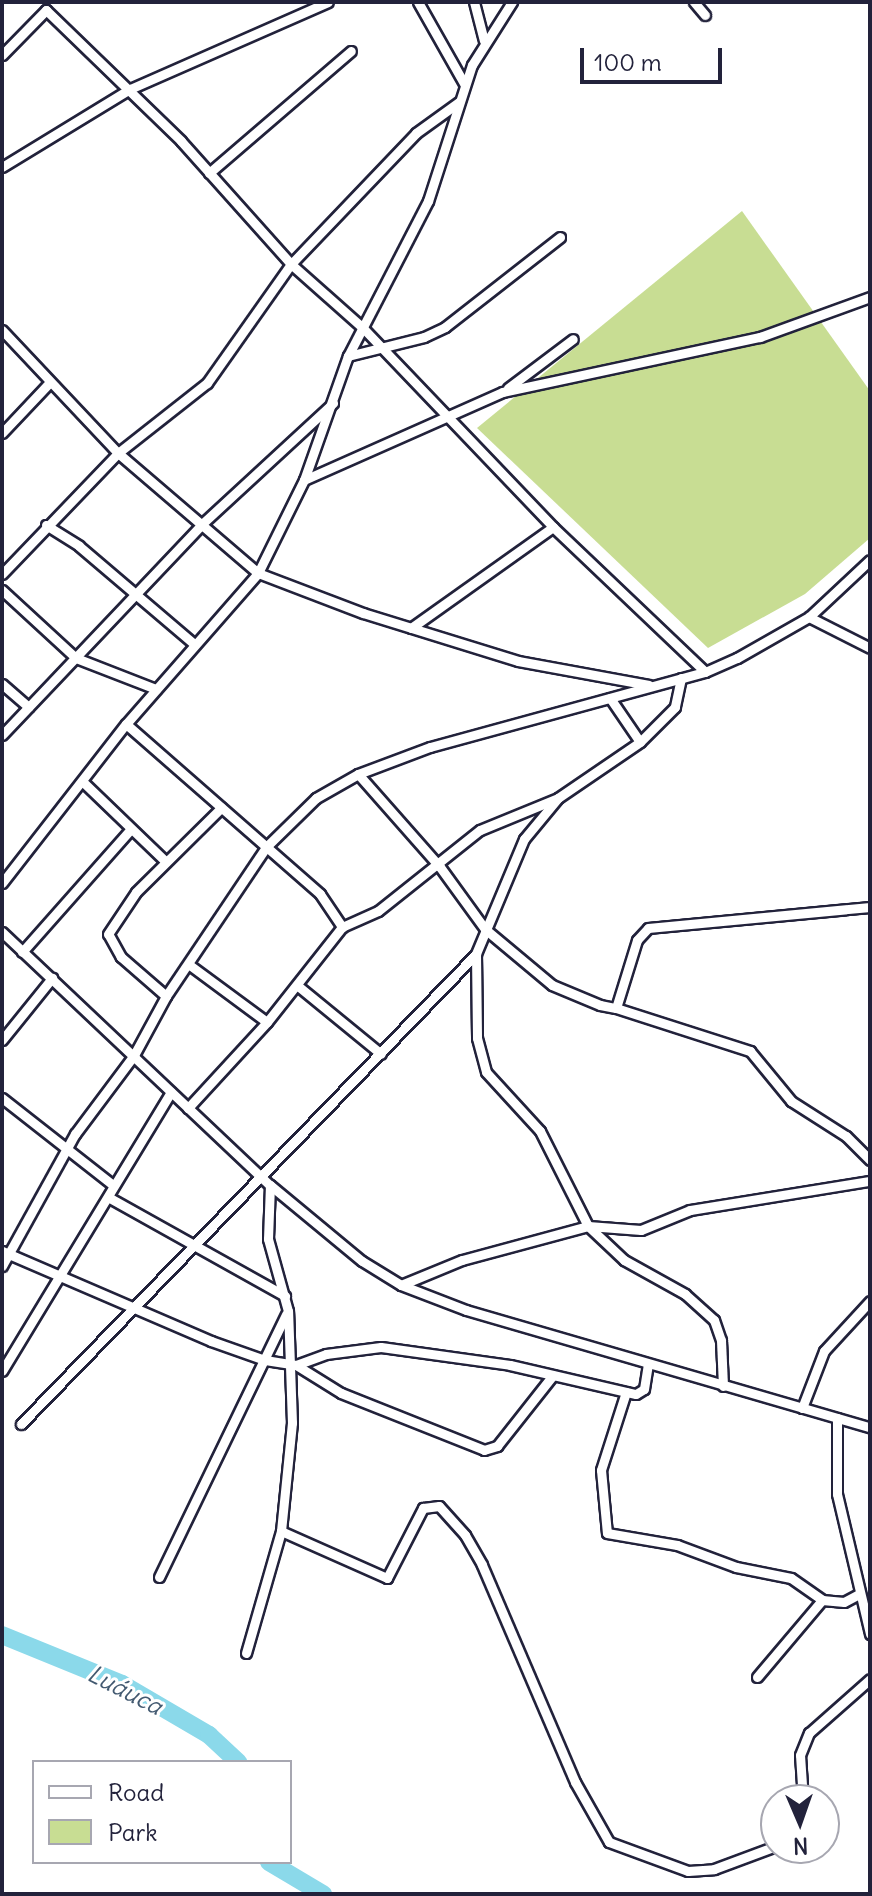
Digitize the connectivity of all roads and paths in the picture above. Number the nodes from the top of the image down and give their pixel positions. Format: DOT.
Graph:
graph roads {
  1 [pos="328,2"];
  2 [pos="418,2"];
  3 [pos="474,2"];
  4 [pos="512,2"];
  5 [pos="694,2"];
  6 [pos="43,6"];
  7 [pos="705,15"];
  8 [pos="484,41"];
  9 [pos="351,51"];
  10 [pos="2,55"];
  11 [pos="465,85"];
  12 [pos="130,89"];
  13 [pos="460,102"];
  14 [pos="2,167"];
  15 [pos="209,173"];
  16 [pos="560,237"];
  17 [pos="291,264"];
  18 [pos="870,297"];
  19 [pos="362,327"];
  20 [pos="2,330"];
  21 [pos="573,339"];
  22 [pos="380,347"];
  23 [pos="348,356"];
  24 [pos="50,382"];
  25 [pos="503,392"];
  26 [pos="335,401"];
  27 [pos="448,418"];
  28 [pos="2,433"];
  29 [pos="118,453"];
  30 [pos="304,480"];
  31 [pos="203,523"];
  32 [pos="46,525"];
  33 [pos="553,527"];
  34 [pos="870,560"];
  35 [pos="258,573"];
  36 [pos="2,574"];
  37 [pos="2,590"];
  38 [pos="134,597"];
  39 [pos="809,617"];
  40 [pos="411,628"];
  41 [pos="194,644"];
  42 [pos="870,648"];
  43 [pos="76,658"];
  44 [pos="705,672"];
  45 [pos="681,678"];
  46 [pos="2,684"];
  47 [pos="652,686"];
  48 [pos="156,689"];
  49 [pos="610,698"];
  50 [pos="28,707"];
  51 [pos="126,724"];
  52 [pos="2,735"];
  53 [pos="640,742"];
  54 [pos="358,774"];
  55 [pos="82,781"];
  56 [pos="558,798"];
  57 [pos="221,808"];
  58 [pos="131,829"];
  59 [pos="266,847"];
  60 [pos="165,861"];
  61 [pos="435,861"];
  62 [pos="2,883"];
  63 [pos="870,907"];
  64 [pos="342,927"];
  65 [pos="485,929"];
  66 [pos="2,932"];
  67 [pos="22,952"];
  68 [pos="476,954"];
  69 [pos="191,966"];
  70 [pos="52,978"];
  71 [pos="298,986"];
  72 [pos="166,996"];
  73 [pos="616,1008"];
  74 [pos="267,1022"];
  75 [pos="2,1040"];
  76 [pos="381,1054"];
  77 [pos="134,1055"];
  78 [pos="171,1092"];
  79 [pos="2,1098"];
  80 [pos="188,1108"];
  81 [pos="65,1151"];
  82 [pos="869,1157"];
  83 [pos="260,1176"];
  84 [pos="870,1181"];
  85 [pos="113,1185"];
  86 [pos="270,1185"];
  87 [pos="108,1197"];
  88 [pos="588,1226"];
  89 [pos="192,1245"];
  90 [pos="6,1253"];
  91 [pos="2,1266"];
  92 [pos="62,1276"];
  93 [pos="401,1285"];
  94 [pos="285,1296"];
  95 [pos="870,1301"];
  96 [pos="133,1306"];
  97 [pos="288,1311"];
  98 [pos="265,1360"];
  99 [pos="648,1364"];
  100 [pos="294,1365"];
  101 [pos="2,1371"];
  102 [pos="553,1375"];
  103 [pos="723,1386"];
  104 [pos="626,1392"];
  105 [pos="802,1408"];
  106 [pos="837,1418"];
  107 [pos="21,1424"];
  108 [pos="870,1427"];
  109 [pos="281,1531"];
  110 [pos="159,1577"];
  111 [pos="859,1594"];
  112 [pos="822,1600"];
  113 [pos="870,1634"];
  114 [pos="246,1653"];
  115 [pos="757,1677"];
  116 [pos="870,1679"];
  117 [pos="802,1784"];
  118 [pos="760,1852"];
  1 -- 12 [label="street"];
  2 -- 11 [label="street"];
  3 -- 8 [label="street"];
  4 -- 8 [label="street"];
  5 -- 7 [label="street"];
  6 -- 10 [label="street"];
  6 -- 12 [label="street"];
  8 -- 11 [label="street"];
  9 -- 15 [label="street"];
  11 -- 13 [label="street"];
  12 -- 14 [label="street"];
  12 -- 15 [label="street"];
  13 -- 17 [label="street"];
  13 -- 19 [label="street"];
  15 -- 17 [label="street"];
  16 -- 22 [label="street"];
  17 -- 19 [label="street"];
  17 -- 29 [label="street"];
  18 -- 25 [label="street"];
  19 -- 22 [label="street"];
  19 -- 23 [label="street"];
  20 -- 24 [label="street"];
  21 -- 25 [label="street"];
  22 -- 23 [label="street"];
  22 -- 27 [label="street"];
  23 -- 26 [label="street"];
  24 -- 28 [label="street"];
  24 -- 29 [label="street"];
  25 -- 27 [label="street"];
  26 -- 30 [label="street"];
  26 -- 31 [label="street"];
  27 -- 30 [label="street"];
  27 -- 33 [label="street"];
  29 -- 31 [label="street"];
  29 -- 32 [label="street"];
  30 -- 35 [label="street"];
  31 -- 35 [label="street"];
  31 -- 38 [label="street"];
  32 -- 36 [label="street"];
  32 -- 38 [label="street"];
  33 -- 40 [label="street"];
  33 -- 44 [label="street"];
  34 -- 39 [label="street"];
  35 -- 40 [label="street"];
  35 -- 41 [label="street"];
  37 -- 43 [label="street"];
  38 -- 41 [label="street"];
  38 -- 43 [label="street"];
  39 -- 42 [label="street"];
  39 -- 44 [label="street"];
  40 -- 47 [label="street"];
  41 -- 48 [label="street"];
  43 -- 48 [label="street"];
  43 -- 50 [label="street"];
  44 -- 45 [label="street"];
  45 -- 47 [label="street"];
  45 -- 53 [label="street"];
  46 -- 50 [label="street"];
  47 -- 49 [label="street"];
  48 -- 51 [label="street"];
  49 -- 53 [label="street"];
  49 -- 54 [label="street"];
  50 -- 52 [label="street"];
  51 -- 55 [label="street"];
  51 -- 57 [label="street"];
  53 -- 56 [label="street"];
  54 -- 59 [label="street"];
  54 -- 61 [label="street"];
  55 -- 58 [label="street"];
  55 -- 62 [label="street"];
  56 -- 61 [label="street"];
  56 -- 65 [label="street"];
  57 -- 59 [label="street"];
  57 -- 60 [label="street"];
  58 -- 60 [label="street"];
  58 -- 67 [label="street"];
  59 -- 64 [label="street"];
  59 -- 69 [label="street"];
  60 -- 72 [label="street"];
  61 -- 64 [label="street"];
  61 -- 65 [label="street"];
  63 -- 73 [label="street"];
  64 -- 71 [label="street"];
  65 -- 68 [label="street"];
  65 -- 73 [label="street"];
  66 -- 67 [label="street"];
  67 -- 70 [label="street"];
  68 -- 76 [label="street"];
  68 -- 88 [label="street"];
  69 -- 72 [label="street"];
  69 -- 74 [label="street"];
  70 -- 75 [label="street"];
  70 -- 77 [label="street"];
  71 -- 74 [label="street"];
  71 -- 76 [label="street"];
  72 -- 77 [label="street"];
  73 -- 82 [label="street"];
  74 -- 80 [label="street"];
  76 -- 83 [label="street"];
  77 -- 78 [label="street"];
  77 -- 81 [label="street"];
  78 -- 80 [label="street"];
  78 -- 85 [label="street"];
  79 -- 81 [label="street"];
  80 -- 83 [label="street"];
  81 -- 85 [label="street"];
  81 -- 90 [label="street"];
  83 -- 86 [label="street"];
  83 -- 89 [label="street"];
  84 -- 88 [label="street"];
  85 -- 87 [label="street"];
  86 -- 93 [label="street"];
  86 -- 94 [label="street"];
  87 -- 89 [label="street"];
  87 -- 92 [label="street"];
  88 -- 93 [label="street"];
  88 -- 103 [label="street"];
  89 -- 94 [label="street"];
  89 -- 96 [label="street"];
  90 -- 91 [label="street"];
  90 -- 92 [label="street"];
  92 -- 96 [label="street"];
  92 -- 101 [label="street"];
  93 -- 99 [label="street"];
  94 -- 97 [label="street"];
  95 -- 105 [label="street"];
  96 -- 98 [label="street"];
  96 -- 107 [label="street"];
  97 -- 98 [label="street"];
  97 -- 100 [label="street"];
  98 -- 100 [label="street"];
  98 -- 110 [label="street"];
  99 -- 103 [label="street"];
  99 -- 104 [label="street"];
  100 -- 102 [label="street"];
  100 -- 102 [label="street"];
  100 -- 109 [label="street"];
  102 -- 104 [label="street"];
  103 -- 105 [label="street"];
  104 -- 112 [label="street"];
  105 -- 106 [label="street"];
  106 -- 108 [label="street"];
  106 -- 111 [label="street"];
  109 -- 114 [label="street"];
  109 -- 118 [label="street"];
  111 -- 112 [label="street"];
  111 -- 113 [label="street"];
  112 -- 115 [label="street"];
  116 -- 117 [label="street"];
}
